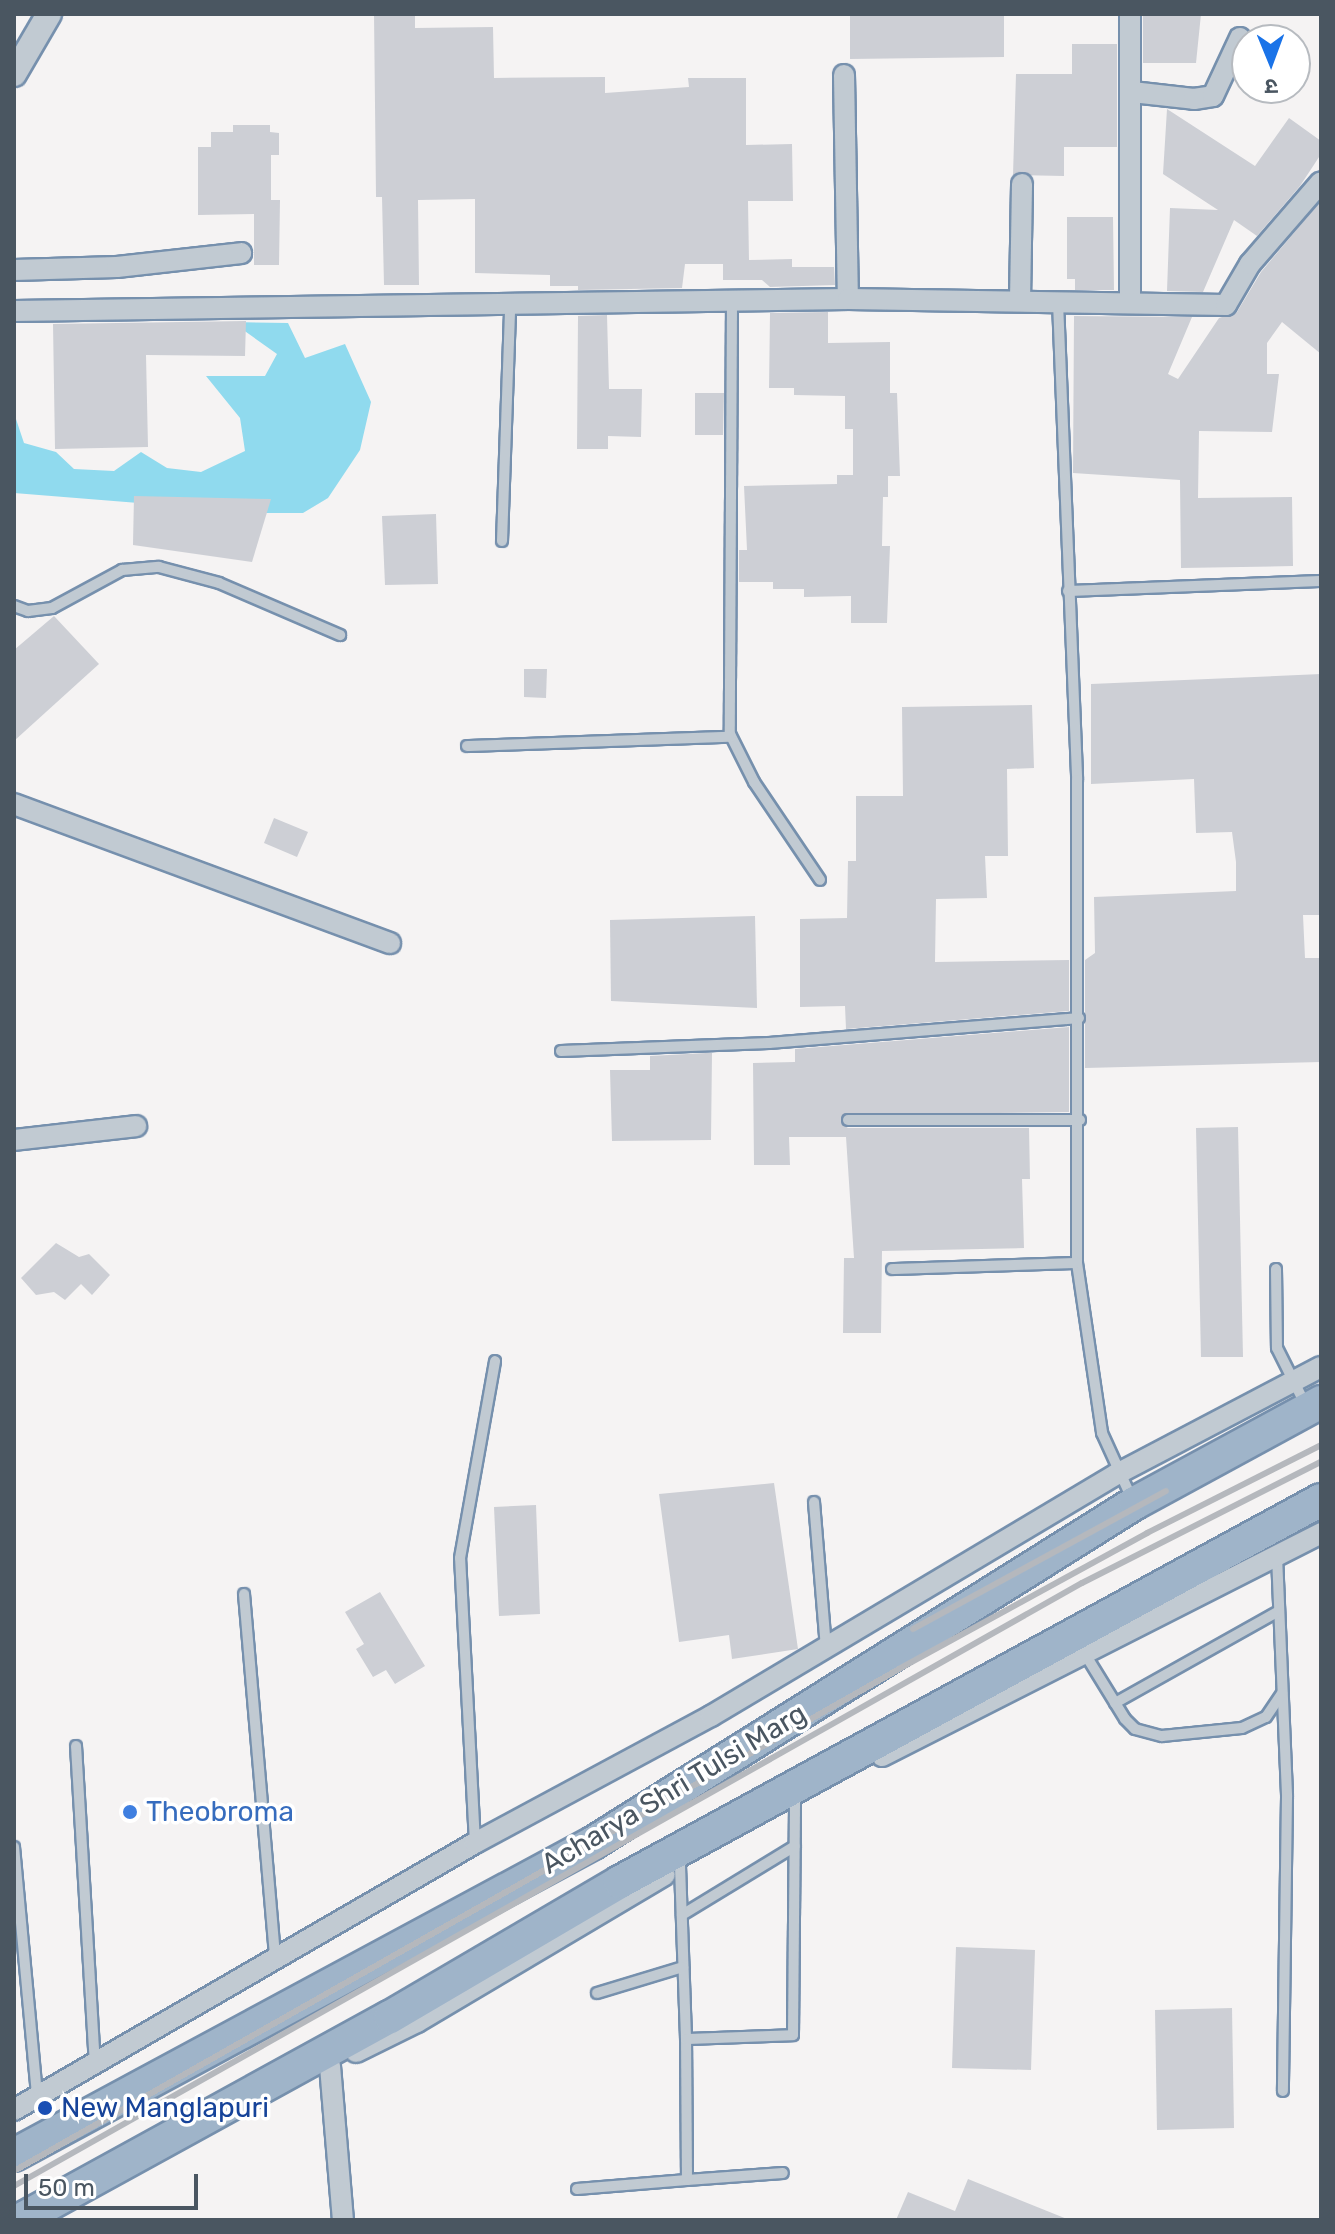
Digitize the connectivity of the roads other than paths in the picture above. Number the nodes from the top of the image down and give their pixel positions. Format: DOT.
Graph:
graph roads {
  1 [pos="49,14"];
  2 [pos="1130,14"];
  3 [pos="1231,57"];
  4 [pos="14,74"];
  5 [pos="844,75"];
  6 [pos="1132,92"];
  7 [pos="1321,182"];
  8 [pos="1022,184"];
  9 [pos="241,253"];
  10 [pos="14,270"];
  11 [pos="848,299"];
  12 [pos="1020,300"];
  13 [pos="1058,300"];
  14 [pos="1130,300"];
  15 [pos="732,303"];
  16 [pos="510,307"];
  17 [pos="14,311"];
  18 [pos="502,541"];
  19 [pos="1321,581"];
  20 [pos="1068,591"];
  21 [pos="14,606"];
  22 [pos="340,635"];
  23 [pos="731,737"];
  24 [pos="467,746"];
  25 [pos="14,804"];
  26 [pos="820,880"];
  27 [pos="390,943"];
  28 [pos="1079,1018"];
  29 [pos="561,1051"];
  30 [pos="848,1120"];
  31 [pos="1080,1120"];
  32 [pos="136,1126"];
  33 [pos="14,1140"];
  34 [pos="1077,1263"];
  35 [pos="892,1269"];
  36 [pos="1276,1269"];
  37 [pos="495,1361"];
  38 [pos="1321,1367"];
  39 [pos="1307,1398"];
  40 [pos="1117,1474"];
  41 [pos="1321,1500"];
  42 [pos="814,1502"];
  43 [pos="1135,1503"];
  44 [pos="1321,1533"];
  45 [pos="1277,1556"];
  46 [pos="244,1594"];
  47 [pos="1279,1611"];
  48 [pos="826,1647"];
  49 [pos="1085,1654"];
  50 [pos="1282,1693"];
  51 [pos="1115,1703"];
  52 [pos="76,1746"];
  53 [pos="795,1801"];
  54 [pos="475,1843"];
  55 [pos="795,1846"];
  56 [pos="14,1847"];
  57 [pos="680,1866"];
  58 [pos="682,1915"];
  59 [pos="275,1959"];
  60 [pos="683,1967"];
  61 [pos="597,1993"];
  62 [pos="686,2039"];
  63 [pos="95,2062"];
  64 [pos="330,2066"];
  65 [pos="1283,2091"];
  66 [pos="37,2097"];
  67 [pos="14,2110"];
  68 [pos="14,2155"];
  69 [pos="783,2173"];
  70 [pos="687,2180"];
  71 [pos="577,2189"];
  72 [pos="20,2220"];
  73 [pos="51,2220"];
  74 [pos="343,2220"];
  1 -- 4 [label="street"];
  2 -- 6 [label="street"];
  3 -- 6 [label="street"];
  5 -- 11 [label="street"];
  6 -- 14 [label="street"];
  7 -- 14 [label="street"];
  8 -- 12 [label="street"];
  9 -- 10 [label="street"];
  11 -- 12 [label="street"];
  11 -- 15 [label="street"];
  12 -- 13 [label="street"];
  13 -- 14 [label="street"];
  13 -- 20 [label="lane"];
  15 -- 16 [label="street"];
  15 -- 23 [label="lane"];
  16 -- 17 [label="street"];
  16 -- 18 [label="lane"];
  19 -- 20 [label="lane"];
  20 -- 28 [label="lane"];
  21 -- 22 [label="lane"];
  23 -- 24 [label="lane"];
  23 -- 26 [label="lane"];
  25 -- 27 [label="street"];
  28 -- 29 [label="lane"];
  28 -- 31 [label="lane"];
  30 -- 31 [label="lane"];
  31 -- 34 [label="lane"];
  32 -- 33 [label="street"];
  34 -- 35 [label="lane"];
  34 -- 40 [label="lane"];
  36 -- 39 [label="lane"];
  37 -- 54 [label="lane"];
  38 -- 39 [label="street"];
  39 -- 40 [label="street"];
  39 -- 43 [label="highway, Acharya Shri Tulsi Marg"];
  40 -- 43 [label="lane"];
  40 -- 48 [label="street"];
  41 -- 72 [label="highway, Acharya Shri Tulsi Marg"];
  42 -- 48 [label="lane"];
  43 -- 68 [label="highway, Acharya Shri Tulsi Marg"];
  44 -- 45 [label="street"];
  45 -- 47 [label="lane"];
  45 -- 49 [label="street"];
  46 -- 59 [label="lane"];
  47 -- 50 [label="lane"];
  47 -- 51 [label="lane"];
  48 -- 54 [label="street"];
  49 -- 51 [label="lane"];
  49 -- 53 [label="street"];
  50 -- 51 [label="lane"];
  50 -- 65 [label="lane"];
  52 -- 63 [label="lane"];
  53 -- 55 [label="lane"];
  53 -- 57 [label="street"];
  54 -- 59 [label="street"];
  55 -- 58 [label="lane"];
  55 -- 62 [label="lane"];
  56 -- 66 [label="lane"];
  57 -- 58 [label="lane"];
  57 -- 64 [label="street"];
  58 -- 60 [label="lane"];
  59 -- 63 [label="street"];
  60 -- 61 [label="lane"];
  60 -- 62 [label="lane"];
  62 -- 70 [label="lane"];
  63 -- 66 [label="street"];
  64 -- 73 [label="street"];
  64 -- 74 [label="street"];
  66 -- 67 [label="street"];
  69 -- 70 [label="lane"];
  70 -- 71 [label="lane"];
}
